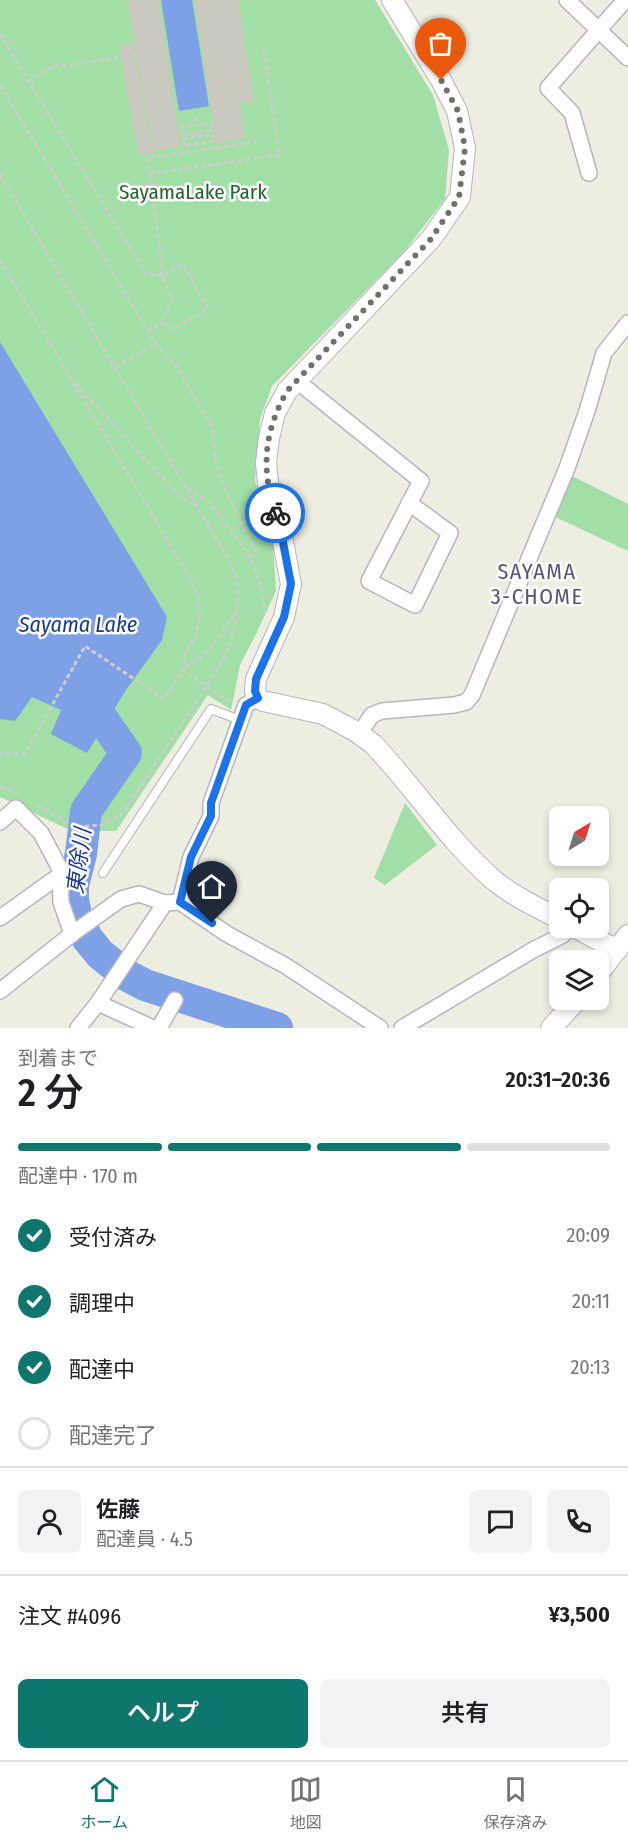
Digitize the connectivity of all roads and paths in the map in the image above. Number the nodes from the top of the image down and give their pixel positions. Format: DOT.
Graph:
graph roads {
  1 [pos="392,0"];
  2 [pos="567,0"];
  3 [pos="625,0"];
  4 [pos="600,30"];
  5 [pos="0,34"];
  6 [pos="264,49"];
  7 [pos="121,57"];
  8 [pos="628,58"];
  9 [pos="28,81"];
  10 [pos="0,85"];
  11 [pos="195,117"];
  12 [pos="196,125"];
  13 [pos="197,134"];
  14 [pos="256,142"];
  15 [pos="199,144"];
  16 [pos="200,150"];
  17 [pos="589,173"];
  18 [pos="0,174"];
  19 [pos="149,174"];
  20 [pos="151,185"];
  21 [pos="153,200"];
  22 [pos="0,260"];
  23 [pos="162,276"];
  24 [pos="161,323"];
  25 [pos="628,323"];
  26 [pos="148,331"];
  27 [pos="156,344"];
  28 [pos="116,367"];
  29 [pos="71,378"];
  30 [pos="297,381"];
  31 [pos="186,487"];
  32 [pos="409,503"];
  33 [pos="198,507"];
  34 [pos="250,558"];
  35 [pos="237,610"];
  36 [pos="267,620"];
  37 [pos="183,668"];
  38 [pos="206,686"];
  39 [pos="258,698"];
  40 [pos="232,704"];
  41 [pos="240,720"];
  42 [pos="359,734"];
  43 [pos="0,754"];
  44 [pos="0,822"];
  45 [pos="75,826"];
  46 [pos="103,873"];
  47 [pos="60,875"];
  48 [pos="172,902"];
  49 [pos="549,913"];
  50 [pos="0,918"];
  51 [pos="79,930"];
  52 [pos="558,938"];
  53 [pos="622,942"];
  54 [pos="609,959"];
  55 [pos="0,991"];
  56 [pos="175,1000"];
  57 [pos="98,1003"];
  58 [pos="568,1010"];
  59 [pos="78,1028"];
  60 [pos="153,1028"];
  61 [pos="159,1028"];
  62 [pos="380,1028"];
  63 [pos="402,1028"];
  64 [pos="551,1028"];
  1 -- 30 [label="street"];
  2 -- 4 [label="street"];
  3 -- 4 [label="street"];
  4 -- 8 [label="street"];
  4 -- 17 [label="street"];
  5 -- 9 [label="path"];
  6 -- 19 [label="path"];
  7 -- 9 [label="path"];
  9 -- 23 [label="path"];
  10 -- 26 [label="path"];
  11 -- 12 [label="path"];
  12 -- 13 [label="path"];
  12 -- 13 [label="path"];
  13 -- 15 [label="path"];
  13 -- 15 [label="path"];
  14 -- 16 [label="path"];
  15 -- 16 [label="path"];
  16 -- 19 [label="path"];
  18 -- 28 [label="path"];
  19 -- 20 [label="path"];
  21 -- 23 [label="path"];
  22 -- 29 [label="path"];
  23 -- 24 [label="path"];
  23 -- 24 [label="path"];
  24 -- 26 [label="path"];
  25 -- 42 [label="street"];
  26 -- 27 [label="path"];
  27 -- 28 [label="path"];
  27 -- 34 [label="path"];
  28 -- 31 [label="path"];
  29 -- 33 [label="path"];
  29 -- 37 [label="path"];
  30 -- 32 [label="street"];
  30 -- 39 [label="street"];
  31 -- 33 [label="path"];
  31 -- 34 [label="path"];
  32 -- 32 [label="street"];
  33 -- 35 [label="path"];
  34 -- 36 [label="path"];
  35 -- 37 [label="path"];
  35 -- 38 [label="path"];
  37 -- 38 [label="path"];
  37 -- 43 [label="path"];
  38 -- 40 [label="path"];
  38 -- 45 [label="path"];
  39 -- 41 [label="street"];
  39 -- 42 [label="street"];
  41 -- 46 [label="lane"];
  41 -- 48 [label="street"];
  42 -- 49 [label="street"];
  44 -- 47 [label="street"];
  47 -- 50 [label="street"];
  47 -- 51 [label="street"];
  48 -- 51 [label="street"];
  48 -- 57 [label="street"];
  48 -- 62 [label="street"];
  51 -- 55 [label="street"];
  52 -- 63 [label="street"];
  53 -- 54 [label="street"];
  56 -- 61 [label="street"];
  57 -- 59 [label="street"];
  57 -- 60 [label="street"];
  58 -- 64 [label="street"];
}
